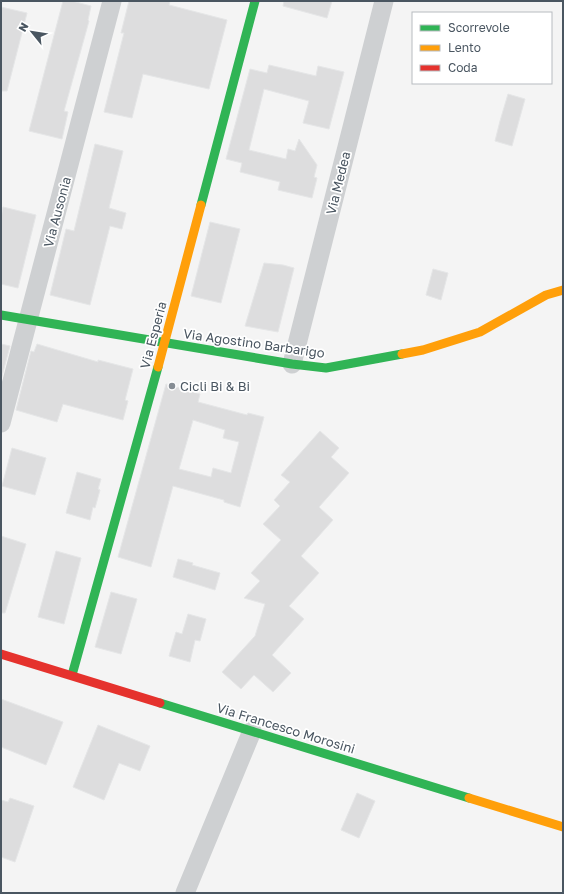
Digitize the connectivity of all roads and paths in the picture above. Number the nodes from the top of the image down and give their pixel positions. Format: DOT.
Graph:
graph roads {
  1 [pos="112,1"];
  2 [pos="255,1"];
  3 [pos="384,1"];
  4 [pos="563,290"];
  5 [pos="1,315"];
  6 [pos="29,319"];
  7 [pos="165,343"];
  8 [pos="292,364"];
  9 [pos="1,423"];
  10 [pos="1,654"];
  11 [pos="72,675"];
  12 [pos="252,731"];
  13 [pos="563,827"];
  14 [pos="185,893"];
  1 -- 6 [label="street, Via Ausonia"];
  2 -- 7 [label="street, Via Esperia"];
  3 -- 8 [label="street, Via Medea"];
  4 -- 8 [label="street, Via Agostino Barbarigo"];
  5 -- 6 [label="street, Via Agostino Barbarigo"];
  6 -- 7 [label="street, Via Agostino Barbarigo"];
  6 -- 9 [label="street, Via Ausonia"];
  7 -- 8 [label="street, Via Agostino Barbarigo"];
  7 -- 11 [label="street, Via Esperia"];
  10 -- 11 [label="street, Via Francesco Morosini"];
  11 -- 12 [label="street, Via Francesco Morosini"];
  12 -- 13 [label="street, Via Francesco Morosini"];
  12 -- 14 [label="street"];
}
